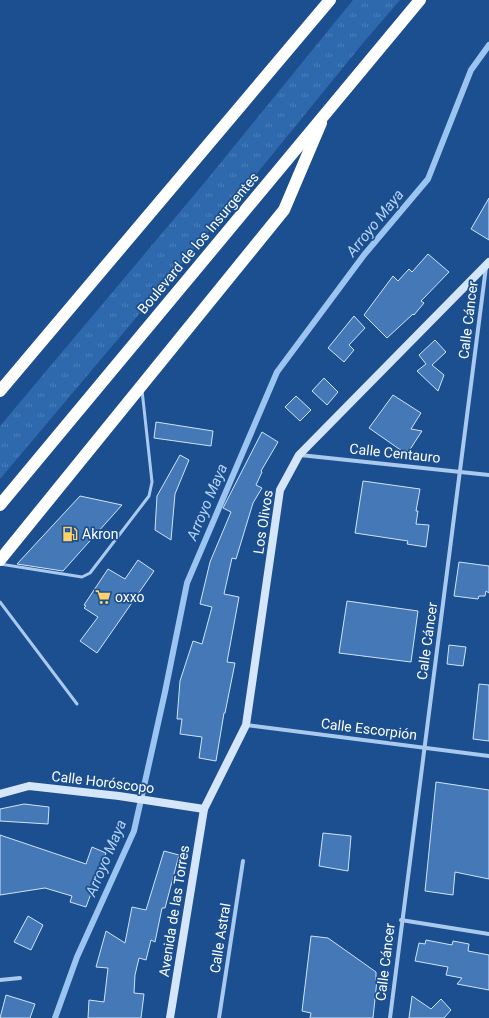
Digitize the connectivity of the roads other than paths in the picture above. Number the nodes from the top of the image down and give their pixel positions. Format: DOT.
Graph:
graph roads {
  1 [pos="330,0"];
  2 [pos="420,0"];
  3 [pos="326,111"];
  4 [pos="487,264"];
  5 [pos="141,386"];
  6 [pos="0,391"];
  7 [pos="299,455"];
  8 [pos="461,471"];
  9 [pos="489,475"];
  10 [pos="0,506"];
  11 [pos="0,560"];
  12 [pos="0,564"];
  13 [pos="0,602"];
  14 [pos="77,704"];
  15 [pos="246,725"];
  16 [pos="423,747"];
  17 [pos="489,756"];
  18 [pos="0,794"];
  19 [pos="204,809"];
  20 [pos="243,861"];
  21 [pos="401,920"];
  22 [pos="489,934"];
  23 [pos="20,978"];
  24 [pos="0,980"];
  25 [pos="170,1018"];
  26 [pos="219,1018"];
  27 [pos="390,1018"];
  1 -- 6 [label="highway"];
  2 -- 3 [label="highway, Boulevard de los Insurgentes"];
  3 -- 5 [label="highway"];
  3 -- 10 [label="highway, Boulevard de los Insurgentes"];
  4 -- 7 [label="street, Los Olivos"];
  4 -- 8 [label="street, Calle Cáncer"];
  5 -- 11 [label="highway"];
  5 -- 12 [label="lane"];
  7 -- 8 [label="street, Calle Centauro"];
  7 -- 15 [label="street, Los Olivos"];
  8 -- 9 [label="street, Calle Centauro"];
  8 -- 16 [label="street, Calle Cáncer"];
  13 -- 14 [label="lane"];
  15 -- 16 [label="street, Calle Escorpión"];
  15 -- 19 [label="street, Los Olivos"];
  16 -- 17 [label="street, Calle Escorpión"];
  16 -- 21 [label="street, Calle Cáncer"];
  18 -- 19 [label="street, Calle Horóscopo"];
  19 -- 25 [label="street, Avenida de las Torres"];
  20 -- 26 [label="street, Calle Astral"];
  21 -- 22 [label="street"];
  21 -- 27 [label="street, Calle Cáncer"];
  23 -- 24 [label="street"];
}
